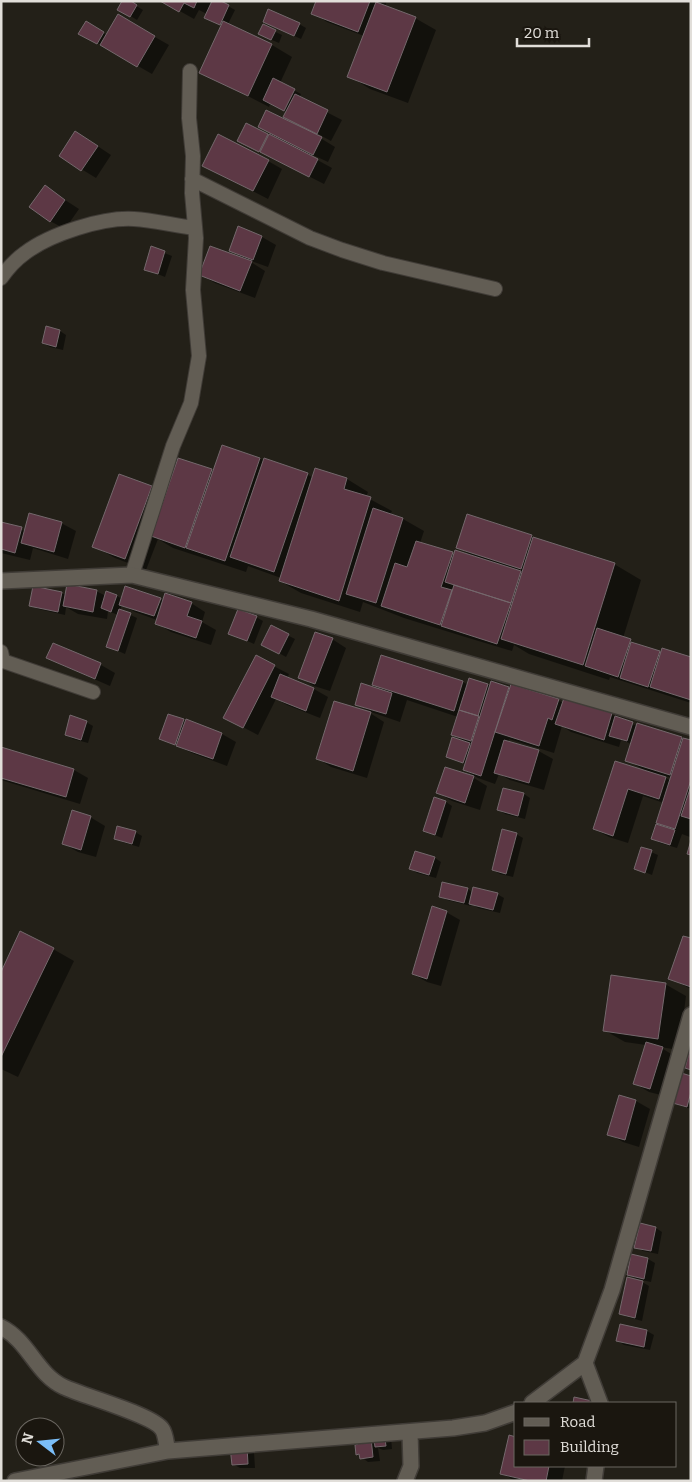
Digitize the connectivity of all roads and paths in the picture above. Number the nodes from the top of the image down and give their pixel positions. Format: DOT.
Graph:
graph roads {
  1 [pos="190,71"];
  2 [pos="192,179"];
  3 [pos="195,228"];
  4 [pos="1,278"];
  5 [pos="495,289"];
  6 [pos="132,575"];
  7 [pos="1,581"];
  8 [pos="1,652"];
  9 [pos="93,692"];
  10 [pos="691,727"];
  11 [pos="691,1015"];
  12 [pos="1,1327"];
  13 [pos="586,1363"];
  14 [pos="533,1402"];
  15 [pos="600,1402"];
  16 [pos="514,1413"];
  17 [pos="410,1432"];
  18 [pos="168,1451"];
  19 [pos="596,1467"];
  20 [pos="15,1481"];
  21 [pos="405,1481"];
  22 [pos="594,1481"];
  1 -- 2 [label="lane"];
  2 -- 3 [label="lane"];
  2 -- 5 [label="lane"];
  3 -- 4 [label="lane"];
  3 -- 6 [label="lane"];
  6 -- 7 [label="street"];
  6 -- 10 [label="street"];
  8 -- 9 [label="lane"];
  11 -- 13 [label="street"];
  12 -- 18 [label="street"];
  13 -- 14 [label="street"];
  13 -- 15 [label="street"];
  16 -- 17 [label="street"];
  17 -- 18 [label="street"];
  17 -- 21 [label="street"];
  18 -- 20 [label="street"];
  19 -- 22 [label="street"];
}
